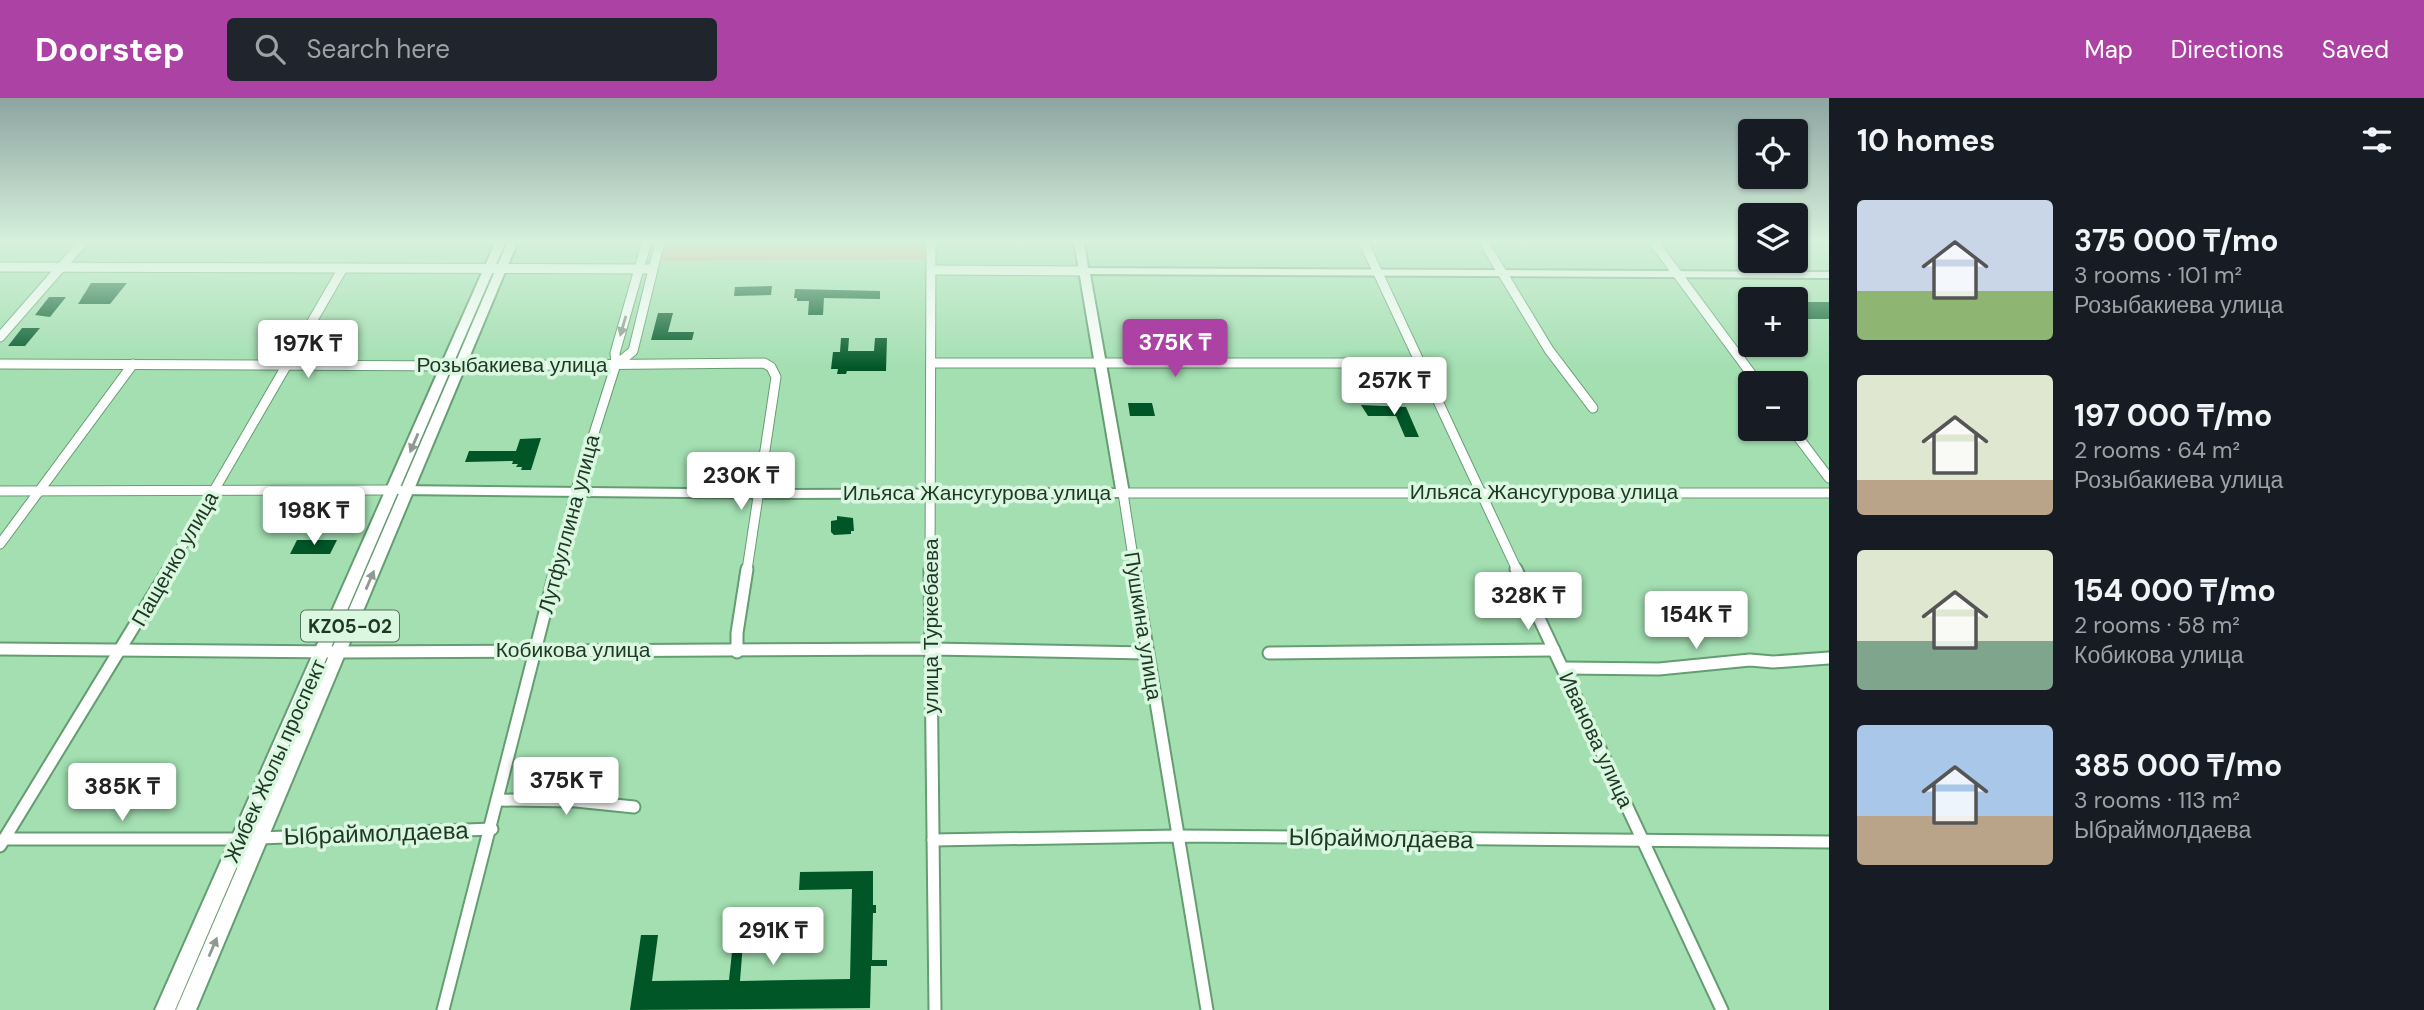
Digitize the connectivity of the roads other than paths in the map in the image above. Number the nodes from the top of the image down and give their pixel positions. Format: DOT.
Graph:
graph roads {
  1 [pos="47,284"];
  2 [pos="334,284"];
  3 [pos="489,284"];
  4 [pos="635,284"];
  5 [pos="649,284"];
  6 [pos="932,284"];
  7 [pos="1087,284"];
  8 [pos="1383,284"];
  9 [pos="1508,284"];
  10 [pos="1685,284"];
  11 [pos="0,337"];
  12 [pos="930,363"];
  13 [pos="1419,363"];
  14 [pos="0,364"];
  15 [pos="133,364"];
  16 [pos="616,364"];
  17 [pos="1101,365"];
  18 [pos="285,366"];
  19 [pos="454,366"];
  20 [pos="1749,371"];
  21 [pos="1593,408"];
  22 [pos="1801,441"];
  23 [pos="1829,478"];
  24 [pos="215,490"];
  25 [pos="401,490"];
  26 [pos="0,491"];
  27 [pos="39,491"];
  28 [pos="1479,492"];
  29 [pos="575,493"];
  30 [pos="932,493"];
  31 [pos="1123,493"];
  32 [pos="1829,493"];
  33 [pos="760,494"];
  34 [pos="0,544"];
  35 [pos="123,648"];
  36 [pos="0,649"];
  37 [pos="537,649"];
  38 [pos="930,649"];
  39 [pos="1554,650"];
  40 [pos="323,652"];
  41 [pos="339,652"];
  42 [pos="737,652"];
  43 [pos="1147,653"];
  44 [pos="1269,653"];
  45 [pos="1829,659"];
  46 [pos="1563,668"];
  47 [pos="499,800"];
  48 [pos="634,807"];
  49 [pos="492,829"];
  50 [pos="1178,836"];
  51 [pos="260,838"];
  52 [pos="240,839"];
  53 [pos="1644,840"];
  54 [pos="933,841"];
  55 [pos="1,842"];
  56 [pos="1829,842"];
  57 [pos="165,1010"];
  58 [pos="186,1010"];
  59 [pos="443,1010"];
  60 [pos="935,1010"];
  61 [pos="1207,1010"];
  62 [pos="1722,1010"];
  1 -- 11 [label="street"];
  2 -- 18 [label="street, Пащенко улица"];
  3 -- 19 [label="highway, Жибек Жолы проспект"];
  4 -- 16 [label="street, Лутфуллина улица, one-way"];
  5 -- 16 [label="street, Лутфуллина улица"];
  6 -- 12 [label="street, улица Туркебаева"];
  7 -- 17 [label="main road, Пушкина улица"];
  8 -- 13 [label="street, Иванова улица"];
  9 -- 21 [label="street"];
  10 -- 20 [label="street"];
  12 -- 17 [label="street"];
  12 -- 30 [label="street, улица Туркебаева"];
  13 -- 17 [label="street"];
  13 -- 28 [label="street, Иванова улица"];
  14 -- 15 [label="street, Розыбакиева улица"];
  15 -- 18 [label="street, Розыбакиева улица"];
  15 -- 27 [label="street"];
  16 -- 19 [label="street, Розыбакиева улица"];
  16 -- 29 [label="street, Лутфуллина улица"];
  16 -- 33 [label="street, Розыбакиева улица"];
  17 -- 31 [label="main road, Пушкина улица"];
  18 -- 19 [label="street, Розыбакиева улица"];
  18 -- 24 [label="street, Пащенко улица"];
  19 -- 25 [label="highway, Жибек Жолы проспект"];
  22 -- 23 [label="street"];
  24 -- 25 [label="street, Ильяса Жансугурова улица"];
  24 -- 27 [label="street, Ильяса Жансугурова улица"];
  24 -- 35 [label="street, Пащенко улица"];
  25 -- 29 [label="main road, Ильяса Жансугурова улица"];
  25 -- 40 [label="highway, Жибек Жолы проспект"];
  41 -- 25 [label="highway, Жибек Жолы проспект / KZ05-02, one-way"];
  26 -- 27 [label="street, Ильяса Жансугурова улица"];
  27 -- 34 [label="street"];
  28 -- 31 [label="street, Ильяса Жансугурова улица"];
  28 -- 32 [label="street, Ильяса Жансугурова улица"];
  28 -- 39 [label="street, Иванова улица"];
  29 -- 33 [label="main road, Ильяса Жансугурова улица"];
  29 -- 37 [label="street, Лутфуллина улица"];
  30 -- 31 [label="main road, Ильяса Жансугурова улица"];
  30 -- 33 [label="main road, Ильяса Жансугурова улица"];
  30 -- 38 [label="street, улица Туркебаева"];
  31 -- 43 [label="street, Пушкина улица"];
  33 -- 42 [label="street"];
  35 -- 36 [label="street, Кобикова улица"];
  35 -- 40 [label="street, Кобикова улица"];
  35 -- 55 [label="street, Пащенко улица"];
  37 -- 41 [label="street, Кобикова улица"];
  37 -- 42 [label="street, Кобикова улица"];
  37 -- 47 [label="street, Лутфуллина улица"];
  38 -- 42 [label="street, Кобикова улица"];
  38 -- 43 [label="street, Кобикова улица"];
  38 -- 54 [label="street, улица Туркебаева"];
  39 -- 44 [label="street"];
  39 -- 46 [label="street, Иванова улица"];
  40 -- 41 [label="street, Кобикова улица"];
  40 -- 52 [label="highway, Жибек Жолы проспект"];
  41 -- 51 [label="highway, Жибек Жолы проспект / KZ05-02"];
  43 -- 50 [label="street, Пушкина улица"];
  45 -- 46 [label="street"];
  46 -- 53 [label="street, Иванова улица"];
  47 -- 48 [label="street"];
  47 -- 49 [label="street, Лутфуллина улица"];
  49 -- 51 [label="street, Ыбраймолдаева"];
  49 -- 59 [label="street, Лутфуллина улица"];
  50 -- 53 [label="street, Ыбраймолдаева"];
  50 -- 54 [label="street, Ыбраймолдаева"];
  50 -- 61 [label="street, Пушкина улица"];
  58 -- 51 [label="highway, Жибек Жолы проспект / KZ05-02, one-way"];
  52 -- 55 [label="street"];
  52 -- 57 [label="highway, Жибек Жолы проспект"];
  53 -- 56 [label="street, Ыбраймолдаева"];
  53 -- 62 [label="street, Иванова улица"];
  54 -- 60 [label="street, улица Туркебаева"];
}
